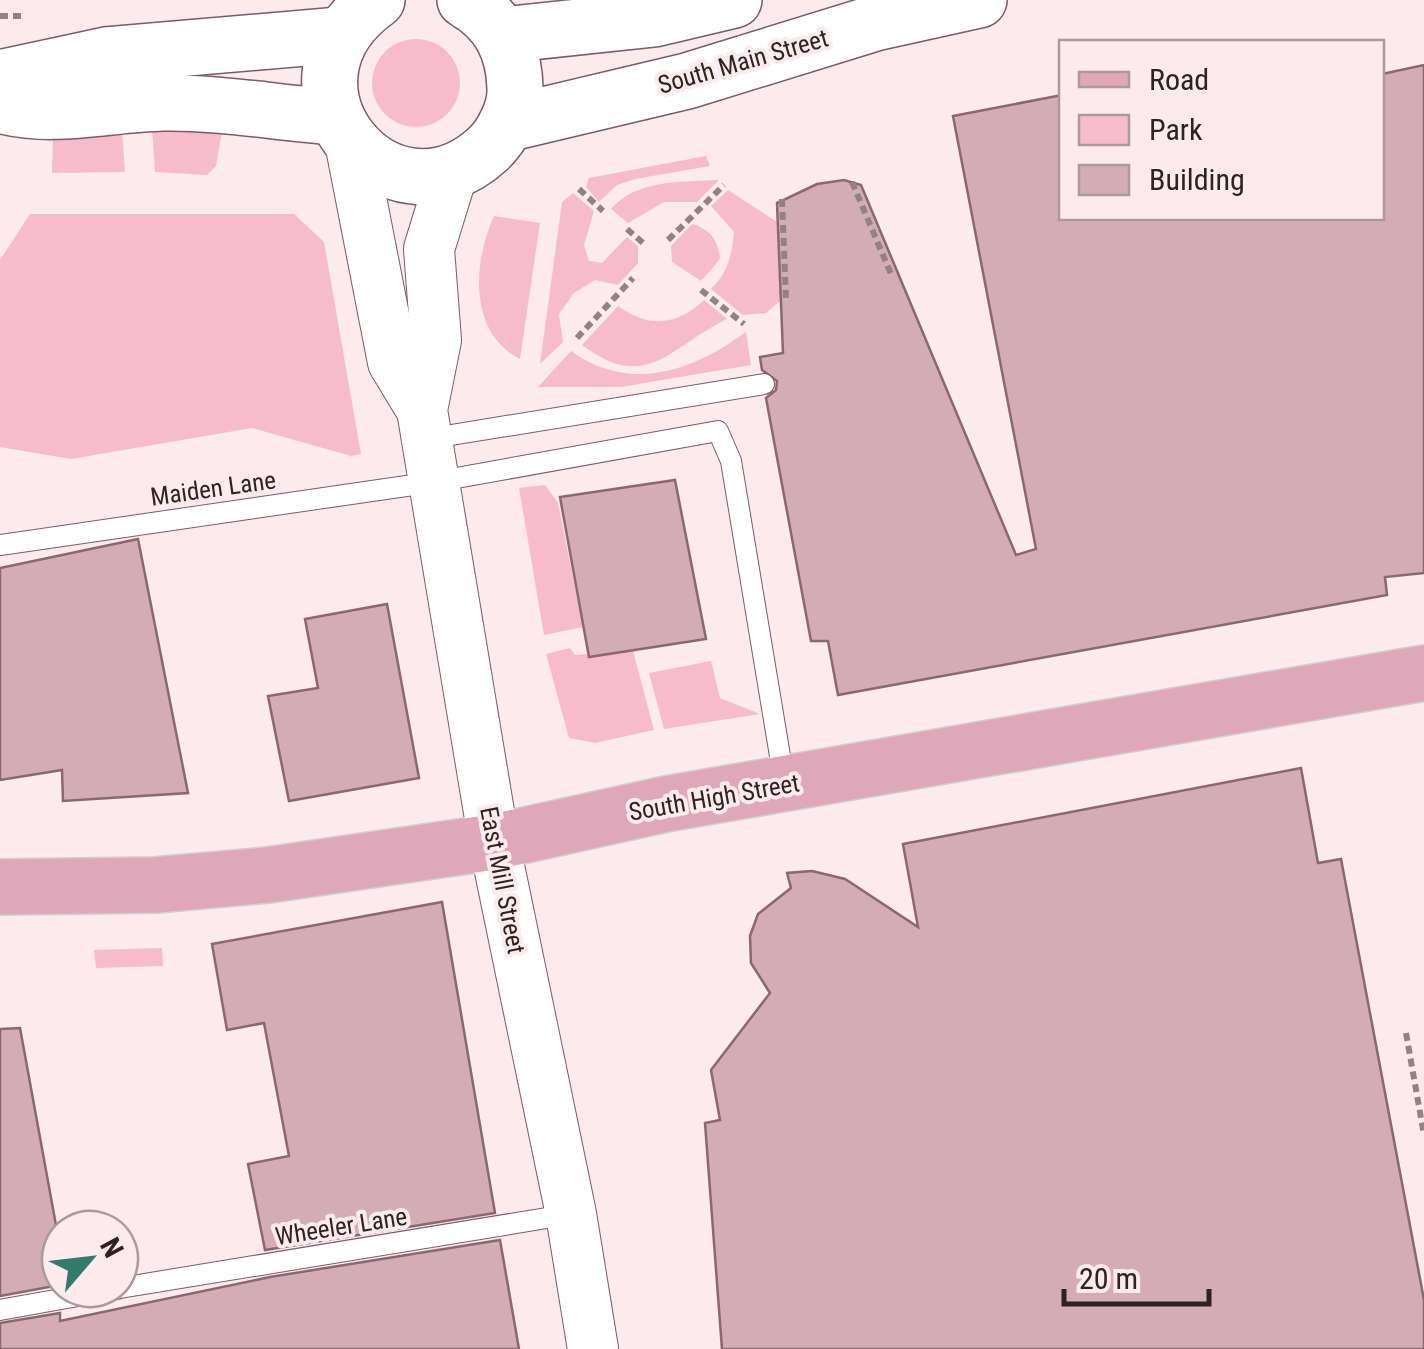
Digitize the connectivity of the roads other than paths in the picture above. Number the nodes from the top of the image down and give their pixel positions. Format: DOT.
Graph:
graph roads {
  1 [pos="734,0"];
  2 [pos="980,0"];
  3 [pos="482,11"];
  4 [pos="359,17"];
  5 [pos="0,78"];
  6 [pos="0,105"];
  7 [pos="506,124"];
  8 [pos="342,130"];
  9 [pos="454,171"];
  10 [pos="764,384"];
  11 [pos="428,443"];
  12 [pos="0,544"];
  13 [pos="1424,672"];
  14 [pos="785,784"];
  15 [pos="494,842"];
  16 [pos="0,887"];
  17 [pos="571,1214"];
  18 [pos="140,1285"];
  19 [pos="40,1303"];
  20 [pos="0,1310"];
  21 [pos="593,1349"];
  1 -- 3 [label="main road"];
  2 -- 7 [label="main road, South Main Street"];
  3 -- 7 [label="main road"];
  4 -- 5 [label="main road"];
  4 -- 8 [label="main road"];
  6 -- 8 [label="main road"];
  7 -- 9 [label="main road"];
  8 -- 9 [label="main road"];
  8 -- 11 [label="street, East Mill Street"];
  9 -- 11 [label="street, East Mill Street"];
  10 -- 11 [label="lane"];
  11 -- 12 [label="lane, Maiden Lane"];
  11 -- 14 [label="lane"];
  11 -- 15 [label="street, East Mill Street"];
  13 -- 14 [label="main road, South High Street"];
  14 -- 15 [label="main road, South High Street"];
  15 -- 16 [label="main road, South High Street"];
  15 -- 17 [label="street, East Mill Street"];
  17 -- 18 [label="lane, Wheeler Lane"];
  17 -- 21 [label="street, East Mill Street"];
  19 -- 20 [label="lane, Wheeler Lane"];
}
